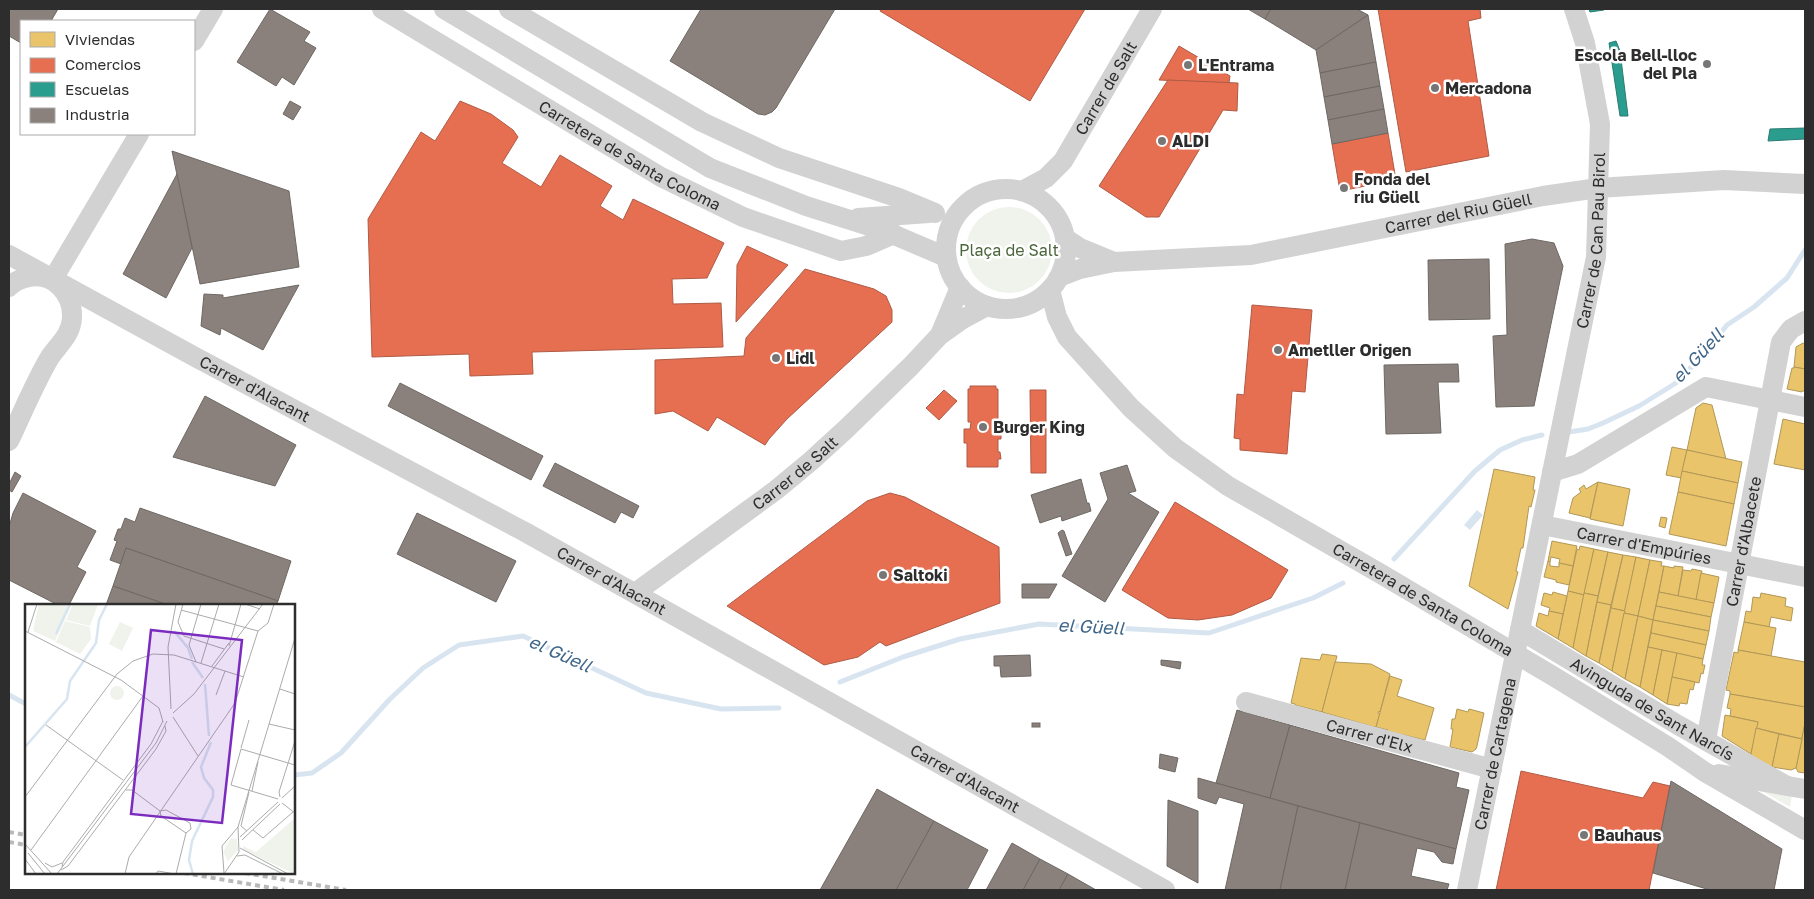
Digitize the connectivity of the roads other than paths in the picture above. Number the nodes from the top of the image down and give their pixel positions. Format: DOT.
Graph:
graph roads {
  1 [pos="213,9"];
  2 [pos="382,9"];
  3 [pos="444,9"];
  4 [pos="509,9"];
  5 [pos="1152,9"];
  6 [pos="1574,9"];
  7 [pos="195,39"];
  8 [pos="138,135"];
  9 [pos="1058,167"];
  10 [pos="1805,184"];
  11 [pos="1598,188"];
  12 [pos="1022,191"];
  13 [pos="961,209"];
  14 [pos="1054,212"];
  15 [pos="935,213"];
  16 [pos="851,219"];
  17 [pos="894,234"];
  18 [pos="1065,238"];
  19 [pos="9,255"];
  20 [pos="946,256"];
  21 [pos="1114,262"];
  22 [pos="53,279"];
  23 [pos="1054,283"];
  24 [pos="9,287"];
  25 [pos="960,287"];
  26 [pos="988,306"];
  27 [pos="1026,306"];
  28 [pos="1805,321"];
  29 [pos="940,335"];
  30 [pos="1067,337"];
  31 [pos="1770,400"];
  32 [pos="1805,407"];
  33 [pos="9,441"];
  34 [pos="1552,472"];
  35 [pos="1542,525"];
  36 [pos="1739,564"];
  37 [pos="1805,577"];
  38 [pos="635,593"];
  39 [pos="1520,630"];
  40 [pos="1515,655"];
  41 [pos="1246,702"];
  42 [pos="1706,740"];
  43 [pos="1492,769"];
  44 [pos="1705,772"];
  45 [pos="1785,785"];
  46 [pos="1805,789"];
  47 [pos="1805,830"];
  48 [pos="1165,890"];
  49 [pos="1467,890"];
  1 -- 7 [label="street"];
  2 -- 17 [label="street, Carretera de Santa Coloma"];
  3 -- 16 [label="street, Carretera de Santa Coloma"];
  4 -- 15 [label="street"];
  5 -- 9 [label="street, Carrer de Salt"];
  6 -- 11 [label="street, Carrer de Can Pau Birol"];
  8 -- 22 [label="street"];
  9 -- 12 [label="street, Carrer de Salt"];
  9 -- 14 [label="street, Carrer de Salt"];
  10 -- 11 [label="street, Carrer del Riu Güell"];
  11 -- 21 [label="street, Carrer del Riu Güell"];
  11 -- 34 [label="street, Carrer de Can Pau Birol"];
  12 -- 13 [label="street"];
  12 -- 14 [label="street"];
  13 -- 15 [label="street, Carretera de Santa Coloma"];
  13 -- 20 [label="street"];
  14 -- 18 [label="street"];
  15 -- 16 [label="street, Carretera de Santa Coloma"];
  16 -- 17 [label="street, Carretera de Santa Coloma"];
  17 -- 20 [label="street, Carretera de Santa Coloma"];
  18 -- 21 [label="street, Carrer del Riu Güell"];
  18 -- 23 [label="street"];
  19 -- 22 [label="street, Carrer d'Alacant"];
  20 -- 25 [label="street"];
  21 -- 23 [label="street, Carrer del Riu Güell"];
  22 -- 24 [label="street"];
  22 -- 33 [label="street"];
  22 -- 38 [label="street, Carrer d'Alacant"];
  23 -- 27 [label="street"];
  23 -- 30 [label="street, Carretera de Santa Coloma"];
  25 -- 26 [label="street"];
  25 -- 29 [label="street, Carrer de Salt"];
  26 -- 27 [label="street"];
  26 -- 29 [label="street, Carrer de Salt"];
  27 -- 30 [label="street, Carretera de Santa Coloma"];
  28 -- 31 [label="street, Carrer d'Albacete"];
  29 -- 38 [label="street, Carrer de Salt"];
  30 -- 40 [label="street, Carretera de Santa Coloma"];
  31 -- 32 [label="street"];
  31 -- 34 [label="street"];
  31 -- 36 [label="street, Carrer d'Albacete"];
  34 -- 35 [label="street, Carrer de Cartagena"];
  35 -- 36 [label="street, Carrer d'Empúries"];
  35 -- 39 [label="street, Carrer de Cartagena"];
  36 -- 37 [label="street, Carrer d'Empúries"];
  36 -- 42 [label="street, Carrer d'Albacete"];
  38 -- 48 [label="street, Carrer d'Alacant"];
  39 -- 40 [label="street, Carrer de Cartagena"];
  39 -- 42 [label="street, Avinguda de Sant Narcís"];
  40 -- 43 [label="street, Carrer de Cartagena"];
  40 -- 44 [label="street, Carretera de Santa Coloma"];
  41 -- 43 [label="street, Carrer d'Elx"];
  42 -- 45 [label="street, Avinguda de Sant Narcís"];
  43 -- 49 [label="street, Carrer de Cartagena"];
  44 -- 45 [label="street, Avinguda de Sant Narcís"];
  44 -- 47 [label="street, Carretera de Santa Coloma"];
  45 -- 46 [label="street, Avinguda de Sant Narcís"];
}
